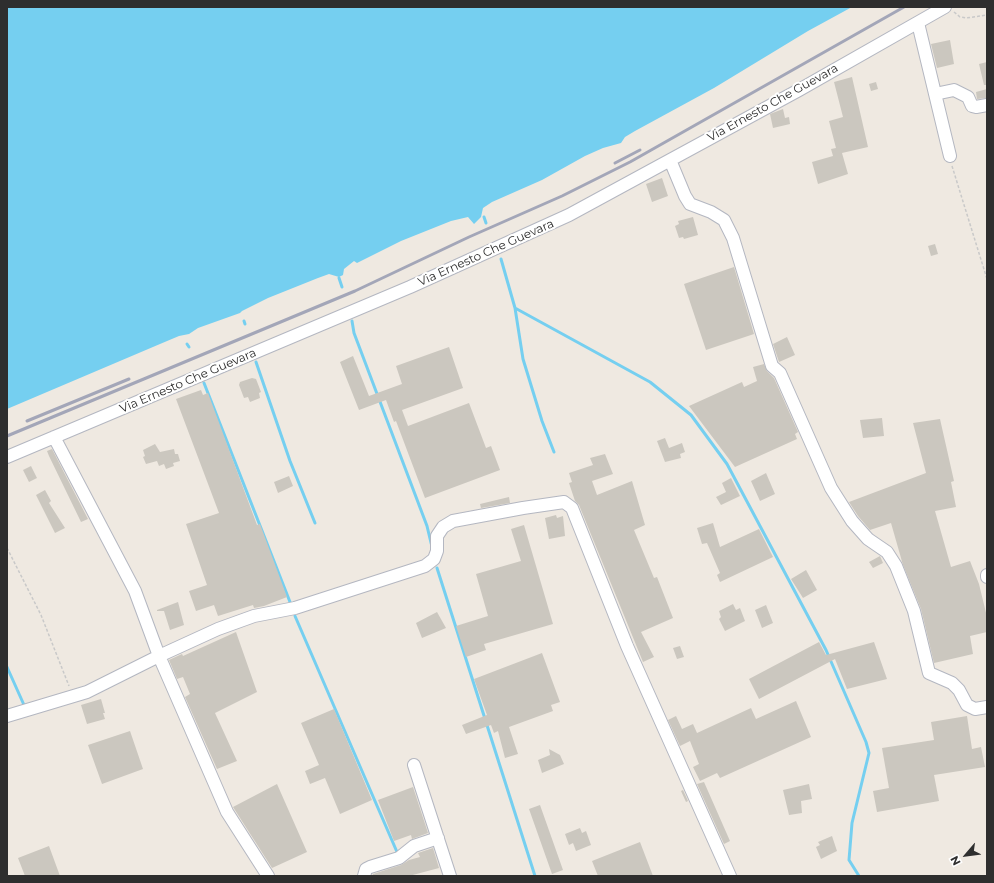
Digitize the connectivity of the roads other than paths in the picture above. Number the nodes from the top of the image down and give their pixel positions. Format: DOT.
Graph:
graph roads {
  1 [pos="945,7"];
  2 [pos="918,23"];
  3 [pos="935,94"];
  4 [pos="987,105"];
  5 [pos="950,156"];
  6 [pos="670,160"];
  7 [pos="54,437"];
  8 [pos="7,457"];
  9 [pos="159,656"];
  10 [pos="987,707"];
  11 [pos="7,716"];
  12 [pos="414,765"];
  13 [pos="438,838"];
  14 [pos="268,876"];
  15 [pos="364,876"];
  16 [pos="450,876"];
  17 [pos="730,876"];
  1 -- 2 [label="street, Via Ernesto Che Guevara"];
  2 -- 3 [label="street"];
  2 -- 6 [label="street, Via Ernesto Che Guevara"];
  3 -- 4 [label="street"];
  3 -- 5 [label="street"];
  6 -- 7 [label="street, Via Ernesto Che Guevara"];
  6 -- 10 [label="street"];
  7 -- 8 [label="street, Via Ernesto Che Guevara"];
  7 -- 9 [label="street"];
  9 -- 11 [label="street"];
  9 -- 14 [label="street"];
  9 -- 17 [label="street"];
  12 -- 13 [label="street"];
  13 -- 15 [label="street"];
  13 -- 16 [label="street"];
}
